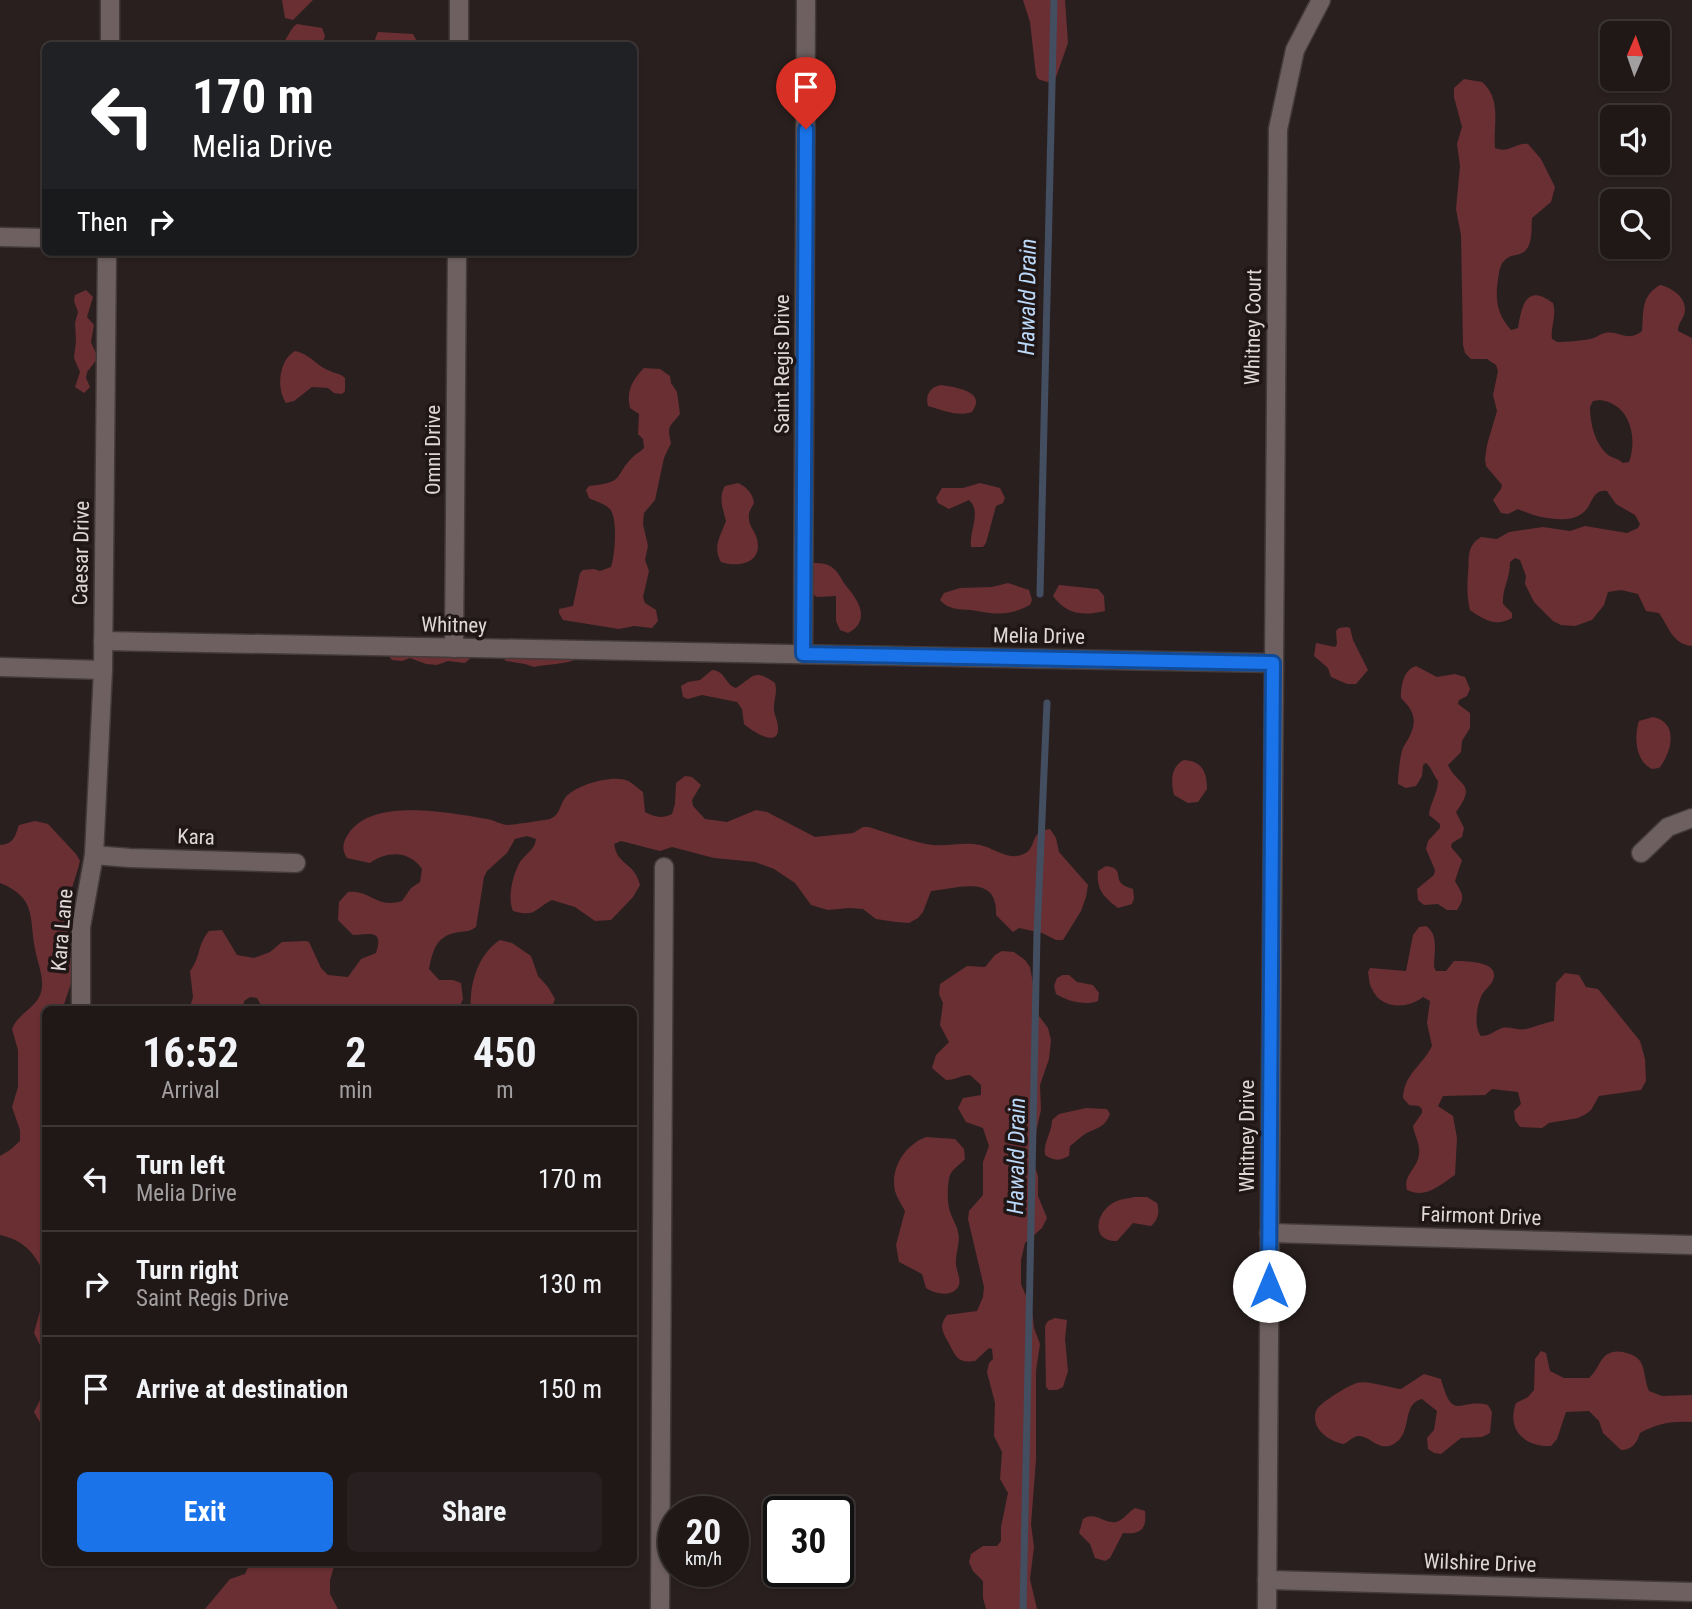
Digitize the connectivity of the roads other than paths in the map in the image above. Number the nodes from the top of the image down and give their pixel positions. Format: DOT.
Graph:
graph roads {
  1 [pos="110,0"];
  2 [pos="459,0"];
  3 [pos="806,0"];
  4 [pos="1321,0"];
  5 [pos="110,42"];
  6 [pos="459,42"];
  7 [pos="0,237"];
  8 [pos="42,238"];
  9 [pos="107,256"];
  10 [pos="457,256"];
  11 [pos="103,641"];
  12 [pos="454,648"];
  13 [pos="803,654"];
  14 [pos="1273,663"];
  15 [pos="0,667"];
  16 [pos="103,670"];
  17 [pos="1692,818"];
  18 [pos="1641,853"];
  19 [pos="94,855"];
  20 [pos="296,863"];
  21 [pos="664,867"];
  22 [pos="81,1006"];
  23 [pos="1269,1233"];
  24 [pos="1692,1245"];
  25 [pos="1268,1580"];
  26 [pos="1692,1592"];
  27 [pos="660,1609"];
  28 [pos="1267,1609"];
  1 -- 5 [label="street"];
  2 -- 6 [label="street"];
  3 -- 13 [label="street, Saint Regis Drive"];
  4 -- 14 [label="street, Whitney Court"];
  7 -- 8 [label="street"];
  9 -- 11 [label="street, Caesar Drive"];
  10 -- 12 [label="street, Omni Drive"];
  11 -- 12 [label="street, Whitney"];
  11 -- 16 [label="street, Caesar Drive"];
  12 -- 13 [label="street, Whitney"];
  13 -- 14 [label="street, Melia Drive"];
  14 -- 23 [label="street, Whitney Drive"];
  15 -- 16 [label="street"];
  16 -- 19 [label="street, Caesar Drive"];
  17 -- 18 [label="street"];
  19 -- 20 [label="street, Kara"];
  19 -- 22 [label="street, Kara Lane"];
  21 -- 27 [label="street"];
  23 -- 24 [label="street, Fairmont Drive"];
  23 -- 25 [label="street, Whitney Drive"];
  25 -- 26 [label="street, Wilshire Drive"];
  25 -- 28 [label="street, Whitney Drive"];
}
